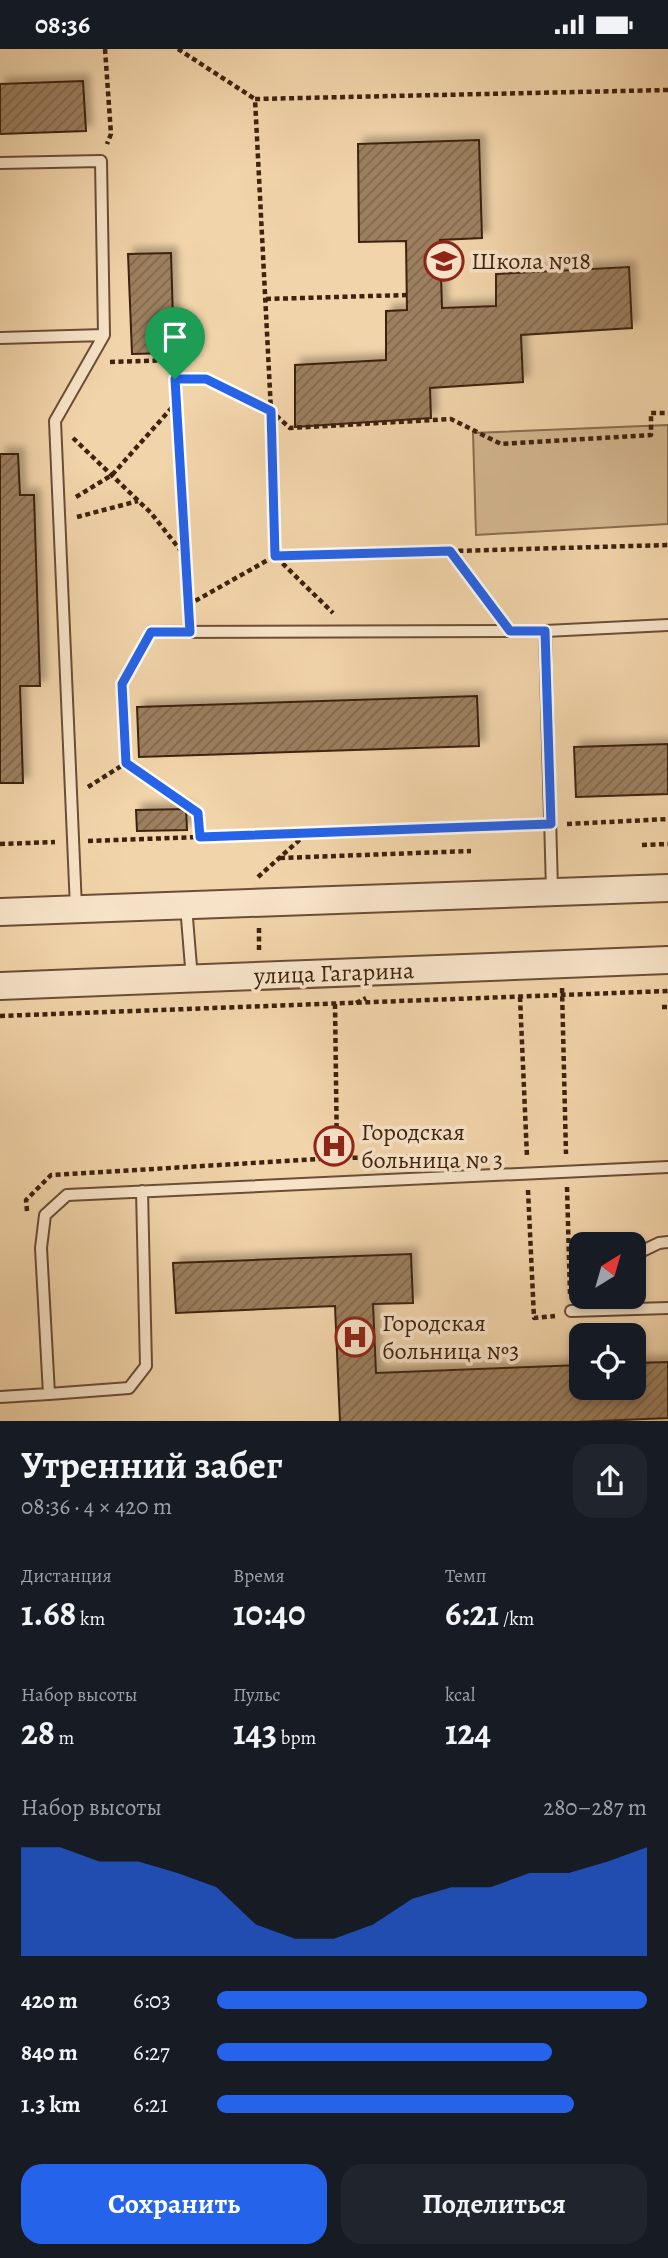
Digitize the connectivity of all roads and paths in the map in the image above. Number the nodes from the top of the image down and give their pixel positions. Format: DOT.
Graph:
graph roads {
  1 [pos="104,49"];
  2 [pos="178,49"];
  3 [pos="668,90"];
  4 [pos="255,99"];
  5 [pos="101,161"];
  6 [pos="0,163"];
  7 [pos="407,295"];
  8 [pos="266,299"];
  9 [pos="104,335"];
  10 [pos="0,338"];
  11 [pos="91,363"];
  12 [pos="175,379"];
  13 [pos="176,402"];
  14 [pos="271,411"];
  15 [pos="668,413"];
  16 [pos="55,421"];
  17 [pos="112,475"];
  18 [pos="138,501"];
  19 [pos="59,507"];
  20 [pos="59,522"];
  21 [pos="668,545"];
  22 [pos="450,551"];
  23 [pos="275,556"];
  24 [pos="185,557"];
  25 [pos="188,605"];
  26 [pos="668,625"];
  27 [pos="351,631"];
  28 [pos="510,631"];
  29 [pos="545,631"];
  30 [pos="151,632"];
  31 [pos="190,632"];
  32 [pos="126,763"];
  33 [pos="70,798"];
  34 [pos="668,819"];
  35 [pos="551,824"];
  36 [pos="200,837"];
  37 [pos="72,842"];
  38 [pos="0,844"];
  39 [pos="668,844"];
  40 [pos="642,845"];
  41 [pos="471,851"];
  42 [pos="279,858"];
  43 [pos="668,888"];
  44 [pos="552,892"];
  45 [pos="186,906"];
  46 [pos="76,908"];
  47 [pos="0,912"];
  48 [pos="668,960"];
  49 [pos="192,979"];
  50 [pos="0,986"];
  51 [pos="668,991"];
  52 [pos="335,1004"];
  53 [pos="0,1016"];
  54 [pos="337,1158"];
  55 [pos="668,1167"];
  56 [pos="142,1191"];
  57 [pos="668,1243"];
  58 [pos="646,1249"];
  59 [pos="668,1308"];
  60 [pos="628,1309"];
  61 [pos="646,1309"];
  62 [pos="571,1311"];
  63 [pos="49,1394"];
  64 [pos="0,1397"];
  1 -- 5 [label="path"];
  2 -- 4 [label="path"];
  3 -- 4 [label="path"];
  4 -- 8 [label="path"];
  5 -- 6 [label="lane"];
  5 -- 9 [label="lane"];
  7 -- 8 [label="path"];
  8 -- 14 [label="path"];
  9 -- 10 [label="lane"];
  9 -- 11 [label="lane"];
  11 -- 12 [label="path"];
  11 -- 16 [label="lane"];
  12 -- 13 [label="path"];
  12 -- 14 [label="path"];
  13 -- 17 [label="path"];
  13 -- 24 [label="path"];
  14 -- 15 [label="path"];
  14 -- 23 [label="path"];
  16 -- 17 [label="path"];
  16 -- 19 [label="lane"];
  17 -- 18 [label="path"];
  17 -- 19 [label="path"];
  18 -- 20 [label="path"];
  18 -- 24 [label="path"];
  19 -- 20 [label="lane"];
  20 -- 33 [label="lane"];
  21 -- 22 [label="path"];
  22 -- 23 [label="path"];
  22 -- 28 [label="path"];
  23 -- 25 [label="path"];
  23 -- 27 [label="path"];
  24 -- 25 [label="path"];
  25 -- 31 [label="path"];
  26 -- 29 [label="lane"];
  27 -- 28 [label="lane"];
  27 -- 31 [label="lane"];
  28 -- 29 [label="lane"];
  29 -- 35 [label="lane"];
  30 -- 31 [label="lane"];
  30 -- 32 [label="path"];
  32 -- 33 [label="path"];
  32 -- 36 [label="path"];
  33 -- 37 [label="lane"];
  34 -- 35 [label="path"];
  35 -- 36 [label="path"];
  35 -- 44 [label="lane"];
  36 -- 37 [label="path"];
  37 -- 38 [label="path"];
  37 -- 46 [label="lane"];
  39 -- 40 [label="path"];
  41 -- 42 [label="path"];
  43 -- 44 [label="street"];
  44 -- 45 [label="street"];
  45 -- 46 [label="street"];
  45 -- 49 [label="lane"];
  46 -- 47 [label="street"];
  48 -- 49 [label="street, улица Гагарина"];
  49 -- 50 [label="street, улица Гагарина"];
  51 -- 52 [label="path"];
  52 -- 53 [label="path"];
  52 -- 54 [label="path"];
  55 -- 56 [label="lane"];
  56 -- 63 [label="lane"];
  56 -- 63 [label="lane"];
  57 -- 58 [label="lane"];
  59 -- 61 [label="lane"];
  60 -- 62 [label="lane"];
  63 -- 64 [label="lane"];
}
